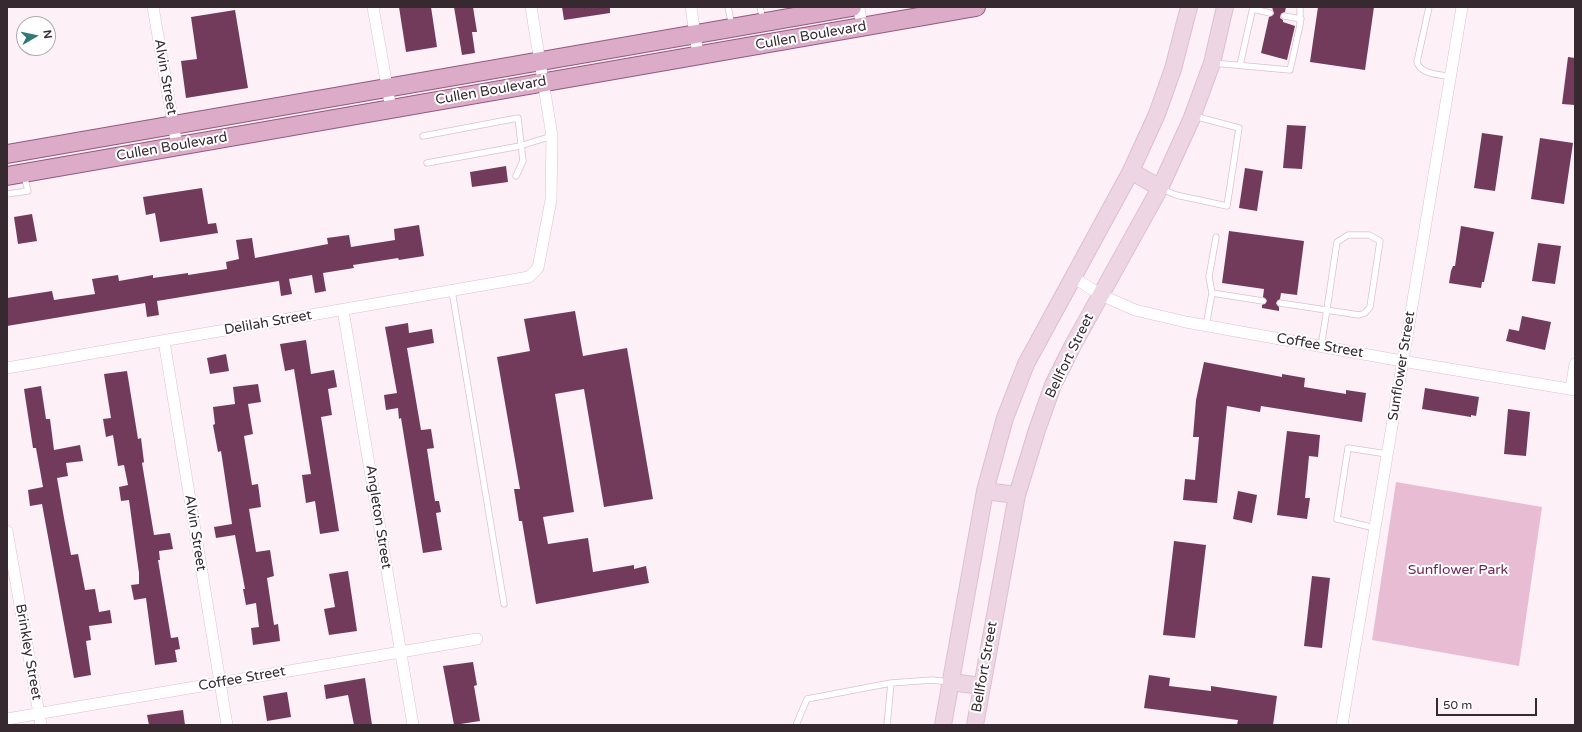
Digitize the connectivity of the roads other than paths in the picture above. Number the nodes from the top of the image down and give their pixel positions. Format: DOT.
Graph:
graph roads {
  1 [pos="373,7"];
  2 [pos="532,7"];
  3 [pos="691,7"];
  4 [pos="728,7"];
  5 [pos="852,7"];
  6 [pos="859,7"];
  7 [pos="976,7"];
  8 [pos="1189,7"];
  9 [pos="1225,7"];
  10 [pos="1298,7"];
  11 [pos="1430,7"];
  12 [pos="1462,7"];
  13 [pos="155,8"];
  14 [pos="1253,8"];
  15 [pos="1270,13"];
  16 [pos="770,16"];
  17 [pos="1284,16"];
  18 [pos="1301,19"];
  19 [pos="862,27"];
  20 [pos="733,28"];
  21 [pos="695,34"];
  22 [pos="698,55"];
  23 [pos="541,61"];
  24 [pos="1212,63"];
  25 [pos="1240,65"];
  26 [pos="1451,77"];
  27 [pos="544,82"];
  28 [pos="387,87"];
  29 [pos="391,109"];
  30 [pos="1192,115"];
  31 [pos="173,124"];
  32 [pos="423,136"];
  33 [pos="552,136"];
  34 [pos="177,146"];
  35 [pos="520,146"];
  36 [pos="7,154"];
  37 [pos="427,163"];
  38 [pos="1132,171"];
  39 [pos="16,174"];
  40 [pos="516,176"];
  41 [pos="1160,188"];
  42 [pos="7,194"];
  43 [pos="1216,237"];
  44 [pos="1073,277"];
  45 [pos="452,291"];
  46 [pos="1212,293"];
  47 [pos="1102,295"];
  48 [pos="1263,301"];
  49 [pos="1280,303"];
  50 [pos="1327,309"];
  51 [pos="343,310"];
  52 [pos="1206,326"];
  53 [pos="164,341"];
  54 [pos="1322,347"];
  55 [pos="1402,361"];
  56 [pos="1575,364"];
  57 [pos="7,368"];
  58 [pos="1573,390"];
  59 [pos="1387,454"];
  60 [pos="985,491"];
  61 [pos="1017,495"];
  62 [pos="1375,528"];
  63 [pos="7,531"];
  64 [pos="504,604"];
  65 [pos="477,639"];
  66 [pos="400,652"];
  67 [pos="951,682"];
  68 [pos="220,683"];
  69 [pos="891,683"];
  70 [pos="982,686"];
  71 [pos="7,719"];
  72 [pos="40,720"];
  73 [pos="227,725"];
  74 [pos="413,725"];
  75 [pos="796,725"];
  76 [pos="887,725"];
  77 [pos="944,725"];
  78 [pos="975,725"];
  79 [pos="1342,725"];
  1 -- 28 [label="street"];
  2 -- 23 [label="street"];
  3 -- 21 [label="street"];
  4 -- 20 [label="lane"];
  5 -- 16 [label="main road, Cullen Boulevard"];
  6 -- 19 [label="street"];
  7 -- 19 [label="main road, Cullen Boulevard"];
  8 -- 38 [label="main road"];
  9 -- 24 [label="main road, Bellfort Street"];
  10 -- 18 [label="lane"];
  11 -- 26 [label="lane"];
  12 -- 26 [label="street, Sunflower Street"];
  13 -- 31 [label="street, Alvin Street"];
  14 -- 15 [label="lane"];
  14 -- 25 [label="lane"];
  16 -- 20 [label="main road, Cullen Boulevard"];
  17 -- 18 [label="lane"];
  18 -- 25 [label="lane"];
  19 -- 22 [label="main road, Cullen Boulevard"];
  20 -- 21 [label="main road, Cullen Boulevard"];
  21 -- 22 [label="street"];
  21 -- 23 [label="main road, Cullen Boulevard"];
  22 -- 27 [label="main road, Cullen Boulevard"];
  23 -- 27 [label="street"];
  23 -- 28 [label="main road, Cullen Boulevard"];
  24 -- 25 [label="lane"];
  24 -- 30 [label="main road, Bellfort Street"];
  26 -- 55 [label="street, Sunflower Street"];
  27 -- 29 [label="main road, Cullen Boulevard"];
  27 -- 33 [label="street"];
  28 -- 29 [label="street"];
  28 -- 31 [label="main road, Cullen Boulevard"];
  29 -- 34 [label="main road, Cullen Boulevard"];
  30 -- 41 [label="main road, Bellfort Street"];
  30 -- 41 [label="lane"];
  31 -- 34 [label="street, Alvin Street"];
  31 -- 36 [label="main road, Cullen Boulevard"];
  32 -- 35 [label="lane"];
  33 -- 35 [label="lane"];
  33 -- 45 [label="street, Delilah Street"];
  34 -- 39 [label="main road, Cullen Boulevard"];
  35 -- 37 [label="lane"];
  35 -- 40 [label="lane"];
  38 -- 41 [label="main road"];
  38 -- 44 [label="main road"];
  39 -- 42 [label="lane"];
  41 -- 47 [label="main road, Bellfort Street"];
  43 -- 46 [label="lane"];
  44 -- 47 [label="street, Coffee Street"];
  44 -- 60 [label="main road"];
  45 -- 51 [label="street, Delilah Street"];
  45 -- 64 [label="lane"];
  46 -- 48 [label="lane"];
  46 -- 52 [label="lane"];
  47 -- 52 [label="street, Coffee Street"];
  47 -- 61 [label="main road, Bellfort Street"];
  49 -- 50 [label="lane"];
  50 -- 50 [label="lane"];
  50 -- 54 [label="lane"];
  51 -- 53 [label="street, Delilah Street"];
  51 -- 66 [label="street, Angleton Street"];
  52 -- 54 [label="street, Coffee Street"];
  53 -- 57 [label="street, Delilah Street"];
  53 -- 68 [label="street, Alvin Street"];
  54 -- 55 [label="street, Coffee Street"];
  55 -- 58 [label="street, Coffee Street"];
  55 -- 59 [label="street, Sunflower Street"];
  56 -- 58 [label="street"];
  59 -- 62 [label="street, Sunflower Street"];
  59 -- 62 [label="lane"];
  60 -- 61 [label="main road"];
  60 -- 67 [label="main road"];
  61 -- 70 [label="main road, Bellfort Street"];
  62 -- 79 [label="street, Sunflower Street"];
  63 -- 72 [label="street, Brinkley Street"];
  65 -- 66 [label="street, Coffee Street"];
  66 -- 68 [label="street, Coffee Street"];
  66 -- 74 [label="street, Angleton Street"];
  67 -- 69 [label="lane"];
  67 -- 70 [label="main road"];
  67 -- 77 [label="main road"];
  68 -- 72 [label="street, Coffee Street"];
  68 -- 73 [label="street, Alvin Street"];
  69 -- 75 [label="lane"];
  69 -- 76 [label="lane"];
  70 -- 78 [label="main road, Bellfort Street"];
  71 -- 72 [label="street, Coffee Street"];
}
